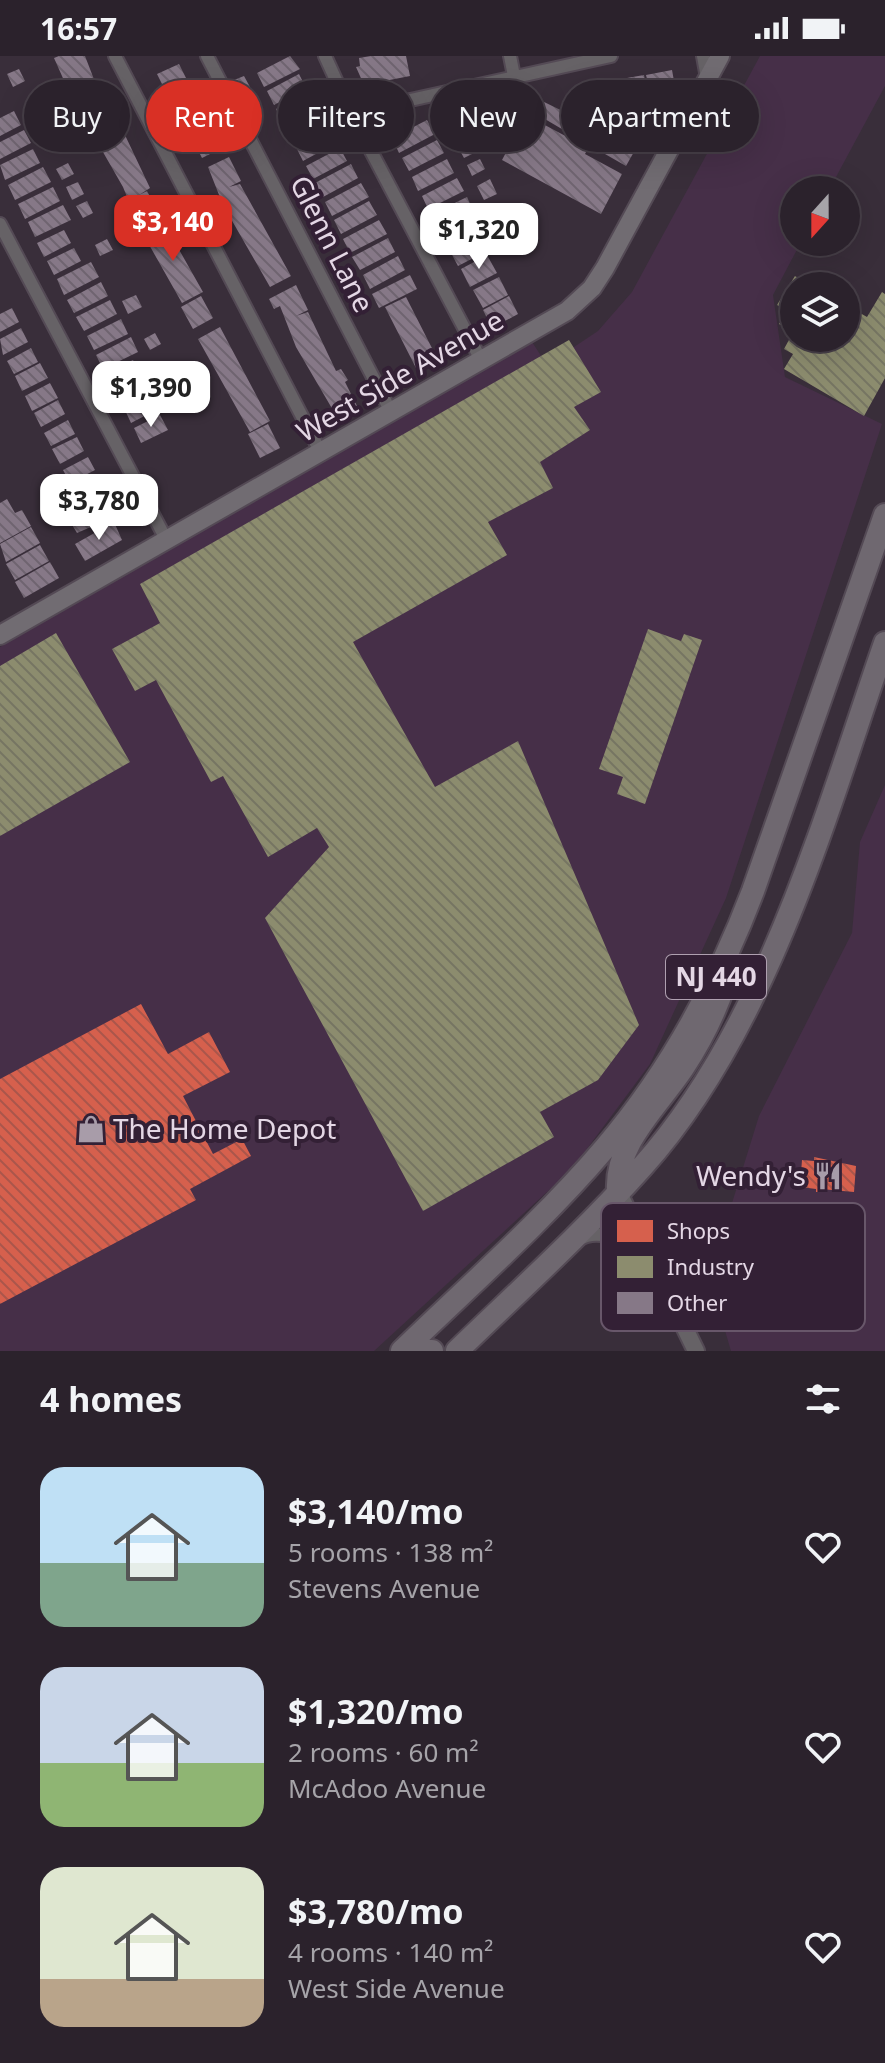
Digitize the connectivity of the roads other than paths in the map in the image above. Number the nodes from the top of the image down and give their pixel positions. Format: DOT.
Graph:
graph roads {
  1 [pos="115,56"];
  2 [pos="207,56"];
  3 [pos="325,56"];
  4 [pos="510,56"];
  5 [pos="611,56"];
  6 [pos="703,56"];
  7 [pos="720,56"];
  8 [pos="514,76"];
  9 [pos="707,78"];
  10 [pos="336,80"];
  11 [pos="414,99"];
  12 [pos="372,152"];
  13 [pos="0,224"];
  14 [pos="481,360"];
  15 [pos="391,412"];
  16 [pos="321,453"];
  17 [pos="885,515"];
  18 [pos="167,541"];
  19 [pos="1,631"];
  20 [pos="885,643"];
  21 [pos="742,919"];
  22 [pos="618,1191"];
  23 [pos="607,1203"];
  24 [pos="624,1203"];
  25 [pos="601,1209"];
  26 [pos="601,1237"];
  27 [pos="559,1253"];
  28 [pos="687,1331"];
  29 [pos="402,1351"];
  30 [pos="457,1351"];
  31 [pos="696,1351"];
  1 -- 16 [label="street"];
  2 -- 15 [label="street, Glenn Lane"];
  3 -- 10 [label="street"];
  4 -- 8 [label="street"];
  5 -- 8 [label="street"];
  6 -- 9 [label="street"];
  7 -- 9 [label="main road, West Side Avenue"];
  8 -- 11 [label="street"];
  9 -- 14 [label="main road, West Side Avenue"];
  12 -- 14 [label="street"];
  13 -- 18 [label="street"];
  14 -- 15 [label="main road, West Side Avenue"];
  15 -- 16 [label="main road, West Side Avenue"];
  16 -- 18 [label="main road, West Side Avenue"];
  17 -- 21 [label="highway, NJ 440"];
  18 -- 19 [label="main road, West Side Avenue"];
  20 -- 22 [label="highway, NJ 440"];
  21 -- 22 [label="highway"];
  21 -- 29 [label="highway, NJ 440"];
  22 -- 23 [label="highway, NJ 440"];
  22 -- 24 [label="street"];
  25 -- 27 [label="highway, NJ 440"];
  26 -- 27 [label="street"];
  27 -- 30 [label="highway, NJ 440"];
  28 -- 31 [label="street"];
}
